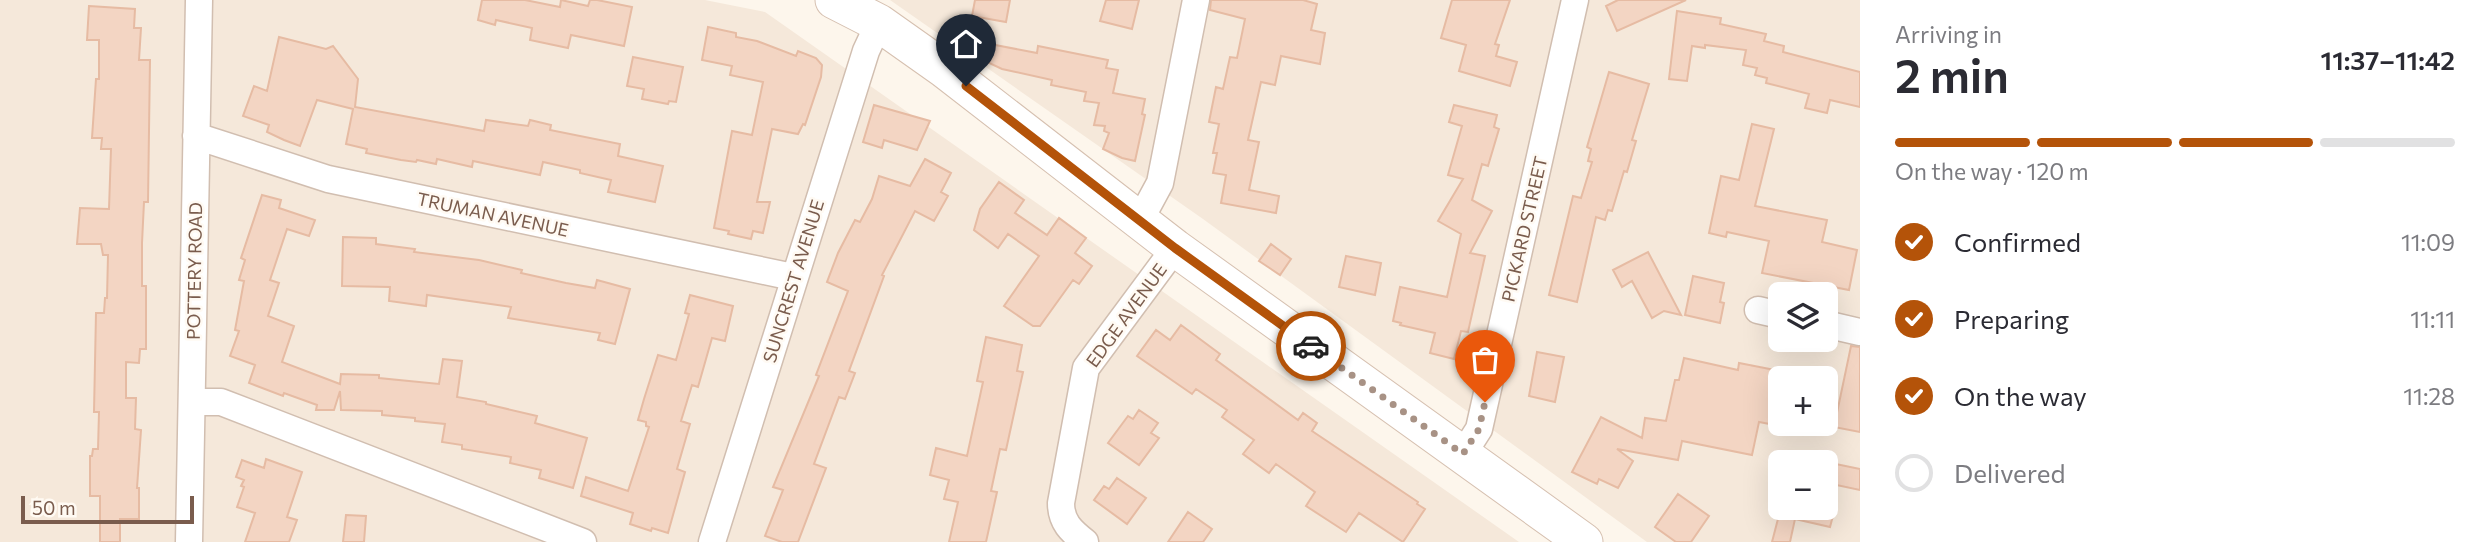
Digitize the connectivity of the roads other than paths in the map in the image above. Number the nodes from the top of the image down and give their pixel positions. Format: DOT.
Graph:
graph roads {
  1 [pos="199,0"];
  2 [pos="834,0"];
  3 [pos="1196,0"];
  4 [pos="1574,0"];
  5 [pos="879,23"];
  6 [pos="196,136"];
  7 [pos="1140,220"];
  8 [pos="1175,248"];
  9 [pos="793,277"];
  10 [pos="1838,327"];
  11 [pos="1860,332"];
  12 [pos="192,402"];
  13 [pos="1463,454"];
  14 [pos="190,542"];
  15 [pos="583,542"];
  16 [pos="712,542"];
  17 [pos="1085,542"];
  18 [pos="1584,542"];
  1 -- 6 [label="street, POTTERY ROAD"];
  2 -- 5 [label="main road"];
  3 -- 7 [label="street"];
  4 -- 13 [label="street, PICKARD STREET"];
  5 -- 7 [label="main road"];
  5 -- 9 [label="street, SUNCREST AVENUE"];
  6 -- 9 [label="street, TRUMAN AVENUE"];
  6 -- 12 [label="street, POTTERY ROAD"];
  7 -- 8 [label="main road"];
  8 -- 13 [label="main road"];
  8 -- 17 [label="street, EDGE AVENUE"];
  9 -- 16 [label="street, SUNCREST AVENUE"];
  10 -- 11 [label="street"];
  12 -- 14 [label="street, POTTERY ROAD"];
  12 -- 15 [label="street"];
  13 -- 18 [label="main road"];
}
